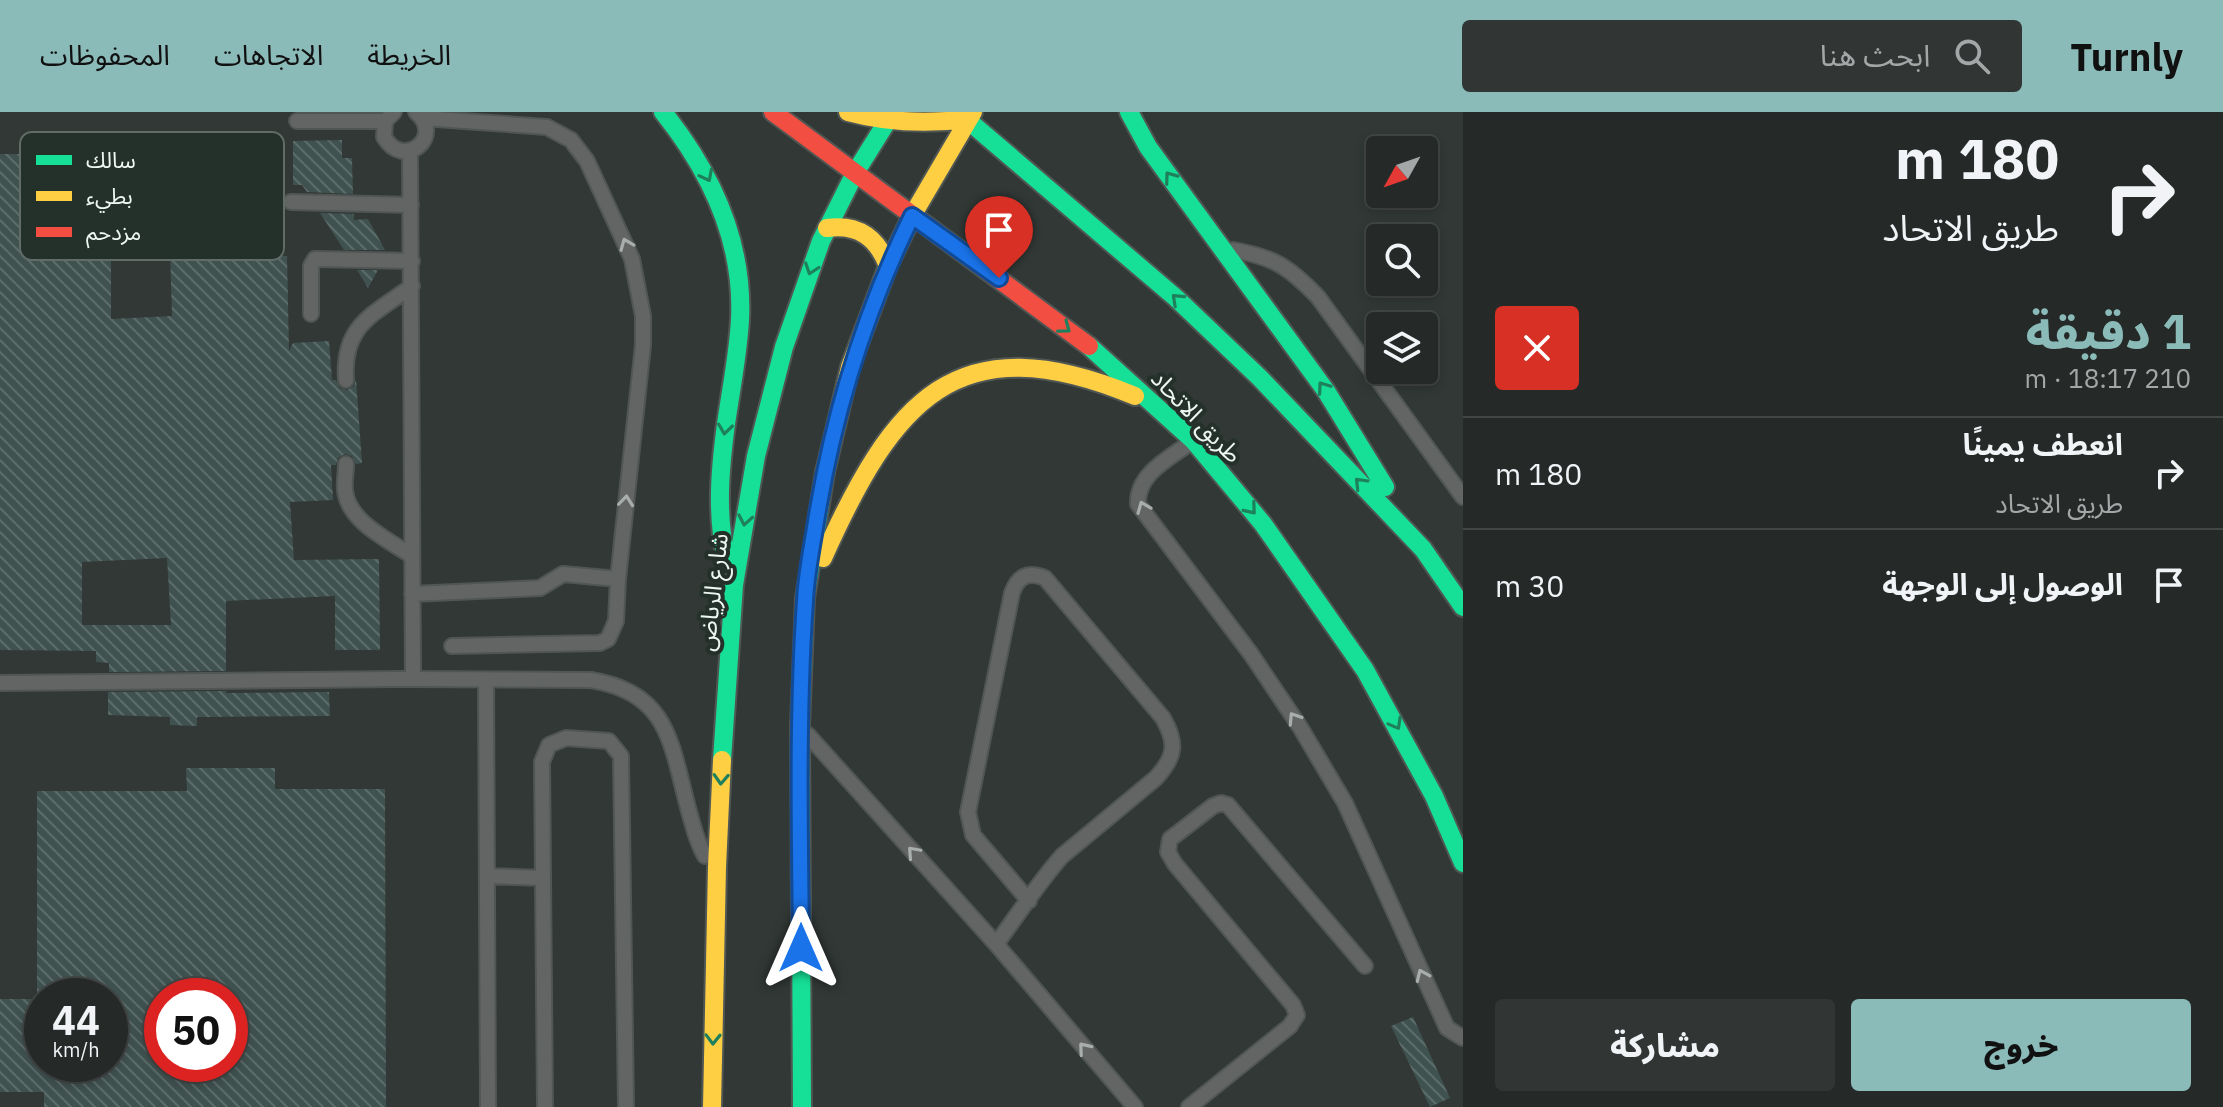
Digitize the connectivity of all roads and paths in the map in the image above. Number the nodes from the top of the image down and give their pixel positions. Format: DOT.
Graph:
graph roads {
  1 [pos="663,112"];
  2 [pos="773,112"];
  3 [pos="848,112"];
  4 [pos="1129,112"];
  5 [pos="967,114"];
  6 [pos="419,115"];
  7 [pos="390,117"];
  8 [pos="890,117"];
  9 [pos="297,121"];
  10 [pos="410,151"];
  11 [pos="855,173"];
  12 [pos="291,202"];
  13 [pos="411,205"];
  14 [pos="912,216"];
  15 [pos="827,228"];
  16 [pos="1221,247"];
  17 [pos="412,261"];
  18 [pos="888,266"];
  19 [pos="412,286"];
  20 [pos="311,314"];
  21 [pos="346,380"];
  22 [pos="1169,415"];
  23 [pos="1193,440"];
  24 [pos="346,464"];
  25 [pos="1463,497"];
  26 [pos="1423,549"];
  27 [pos="412,556"];
  28 [pos="618,579"];
  29 [pos="734,585"];
  30 [pos="412,594"];
  31 [pos="805,598"];
  32 [pos="1463,607"];
  33 [pos="452,646"];
  34 [pos="413,679"];
  35 [pos="486,680"];
  36 [pos="0,683"];
  37 [pos="800,726"];
  38 [pos="1463,863"];
  39 [pos="717,867"];
  40 [pos="488,876"];
  41 [pos="542,878"];
  42 [pos="1029,901"];
  43 [pos="996,944"];
  44 [pos="1365,966"];
  45 [pos="1463,1038"];
  46 [pos="488,1107"];
  47 [pos="545,1107"];
  48 [pos="626,1107"];
  49 [pos="712,1107"];
  50 [pos="802,1107"];
  51 [pos="1135,1107"];
  52 [pos="1189,1107"];
  1 -- 29 [label="main road, one-way"];
  2 -- 11 [label="main road, طريق الاتحاد"];
  3 -- 8 [label="main road"];
  16 -- 4 [label="main road, one-way"];
  5 -- 8 [label="main road"];
  5 -- 14 [label="main road"];
  26 -- 5 [label="main road, one-way"];
  6 -- 10 [label="lane"];
  28 -- 6 [label="lane, one-way"];
  7 -- 9 [label="lane"];
  7 -- 10 [label="lane"];
  8 -- 11 [label="main road, شارع الرياض"];
  10 -- 13 [label="lane"];
  11 -- 14 [label="main road, طريق الاتحاد"];
  11 -- 15 [label="main road, شارع الرياض"];
  12 -- 13 [label="lane"];
  13 -- 17 [label="lane"];
  14 -- 18 [label="main road"];
  14 -- 22 [label="main road, طريق الاتحاد, one-way"];
  15 -- 18 [label="main road"];
  15 -- 29 [label="main road, شارع الرياض, one-way"];
  16 -- 25 [label="lane"];
  26 -- 16 [label="main road, one-way"];
  17 -- 19 [label="lane"];
  17 -- 20 [label="lane"];
  18 -- 31 [label="main road"];
  19 -- 21 [label="lane"];
  19 -- 27 [label="lane"];
  22 -- 23 [label="main road, طريق الاتحاد"];
  22 -- 31 [label="main road"];
  23 -- 38 [label="main road, طريق الاتحاد, one-way"];
  45 -- 23 [label="lane, one-way"];
  24 -- 27 [label="lane"];
  26 -- 32 [label="main road"];
  27 -- 30 [label="lane"];
  28 -- 30 [label="lane"];
  28 -- 33 [label="lane"];
  29 -- 39 [label="main road, شارع الرياض, one-way"];
  30 -- 34 [label="lane"];
  31 -- 37 [label="main road"];
  34 -- 35 [label="lane"];
  34 -- 36 [label="lane"];
  35 -- 39 [label="lane"];
  35 -- 40 [label="lane"];
  43 -- 37 [label="lane, one-way"];
  37 -- 50 [label="main road"];
  39 -- 49 [label="main road, شارع الرياض, one-way"];
  40 -- 41 [label="lane"];
  40 -- 46 [label="lane"];
  41 -- 47 [label="lane"];
  41 -- 48 [label="lane"];
  42 -- 42 [label="lane"];
  42 -- 43 [label="lane"];
  51 -- 43 [label="lane, one-way"];
  44 -- 52 [label="lane"];
}
